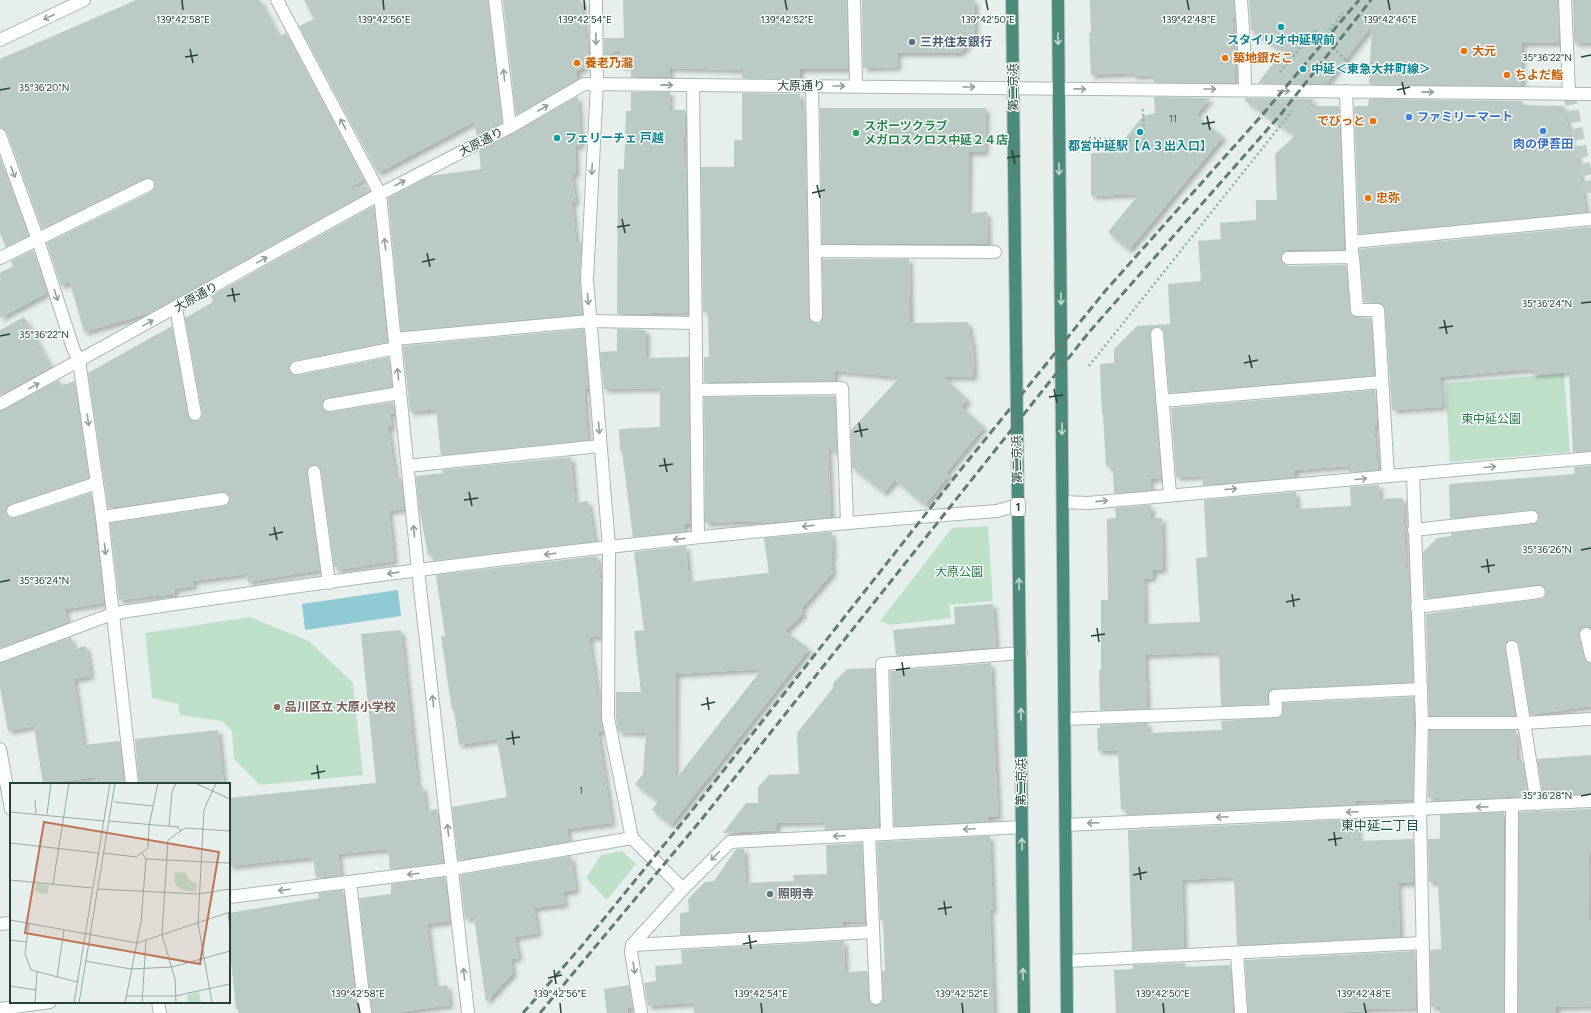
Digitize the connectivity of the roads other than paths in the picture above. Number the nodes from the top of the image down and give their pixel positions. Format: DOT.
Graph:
graph roads {
  1 [pos="84,0"];
  2 [pos="277,0"];
  3 [pos="495,0"];
  4 [pos="596,0"];
  5 [pos="854,0"];
  6 [pos="1012,0"];
  7 [pos="1058,0"];
  8 [pos="1241,0"];
  9 [pos="1565,0"];
  10 [pos="0,40"];
  11 [pos="597,84"];
  12 [pos="693,85"];
  13 [pos="812,86"];
  14 [pos="856,86"];
  15 [pos="1013,87"];
  16 [pos="1059,89"];
  17 [pos="1245,89"];
  18 [pos="1346,91"];
  19 [pos="1569,93"];
  20 [pos="1591,94"];
  21 [pos="510,127"];
  22 [pos="0,135"];
  23 [pos="148,185"];
  24 [pos="380,194"];
  25 [pos="1591,219"];
  26 [pos="38,240"];
  27 [pos="1352,242"];
  28 [pos="815,251"];
  29 [pos="995,252"];
  30 [pos="1353,257"];
  31 [pos="0,258"];
  32 [pos="1288,258"];
  33 [pos="176,308"];
  34 [pos="816,316"];
  35 [pos="590,321"];
  36 [pos="696,323"];
  37 [pos="1157,334"];
  38 [pos="395,344"];
  39 [pos="79,361"];
  40 [pos="296,368"];
  41 [pos="1382,382"];
  42 [pos="697,390"];
  43 [pos="400,393"];
  44 [pos="1162,401"];
  45 [pos="0,404"];
  46 [pos="329,405"];
  47 [pos="195,414"];
  48 [pos="600,446"];
  49 [pos="1591,458"];
  50 [pos="408,466"];
  51 [pos="314,472"];
  52 [pos="1413,474"];
  53 [pos="1388,476"];
  54 [pos="97,483"];
  55 [pos="1170,494"];
  56 [pos="223,499"];
  57 [pos="1063,502"];
  58 [pos="1018,505"];
  59 [pos="13,511"];
  60 [pos="102,517"];
  61 [pos="1532,517"];
  62 [pos="847,522"];
  63 [pos="1414,530"];
  64 [pos="698,537"];
  65 [pos="609,547"];
  66 [pos="418,570"];
  67 [pos="329,583"];
  68 [pos="1539,592"];
  69 [pos="1417,607"];
  70 [pos="112,614"];
  71 [pos="1586,634"];
  72 [pos="1512,647"];
  73 [pos="1020,653"];
  74 [pos="0,656"];
  75 [pos="1591,656"];
  76 [pos="1421,689"];
  77 [pos="1064,719"];
  78 [pos="1591,719"];
  79 [pos="1422,723"];
  80 [pos="1524,723"];
  81 [pos="0,750"];
  82 [pos="132,783"];
  83 [pos="1591,801"];
  84 [pos="10,804"];
  85 [pos="1537,804"];
  86 [pos="1512,805"];
  87 [pos="1420,809"];
  88 [pos="1065,825"];
  89 [pos="1022,827"];
  90 [pos="869,834"];
  91 [pos="887,834"];
  92 [pos="632,838"];
  93 [pos="452,869"];
  94 [pos="350,882"];
  95 [pos="683,889"];
  96 [pos="230,897"];
  97 [pos="10,923"];
  98 [pos="0,924"];
  99 [pos="873,932"];
  100 [pos="1423,943"];
  101 [pos="632,945"];
  102 [pos="1237,953"];
  103 [pos="1067,961"];
  104 [pos="876,998"];
  105 [pos="43,1003"];
  106 [pos="158,1003"];
  107 [pos="0,1009"];
  108 [pos="160,1013"];
  109 [pos="365,1013"];
  110 [pos="468,1013"];
  111 [pos="641,1013"];
  112 [pos="1024,1013"];
  113 [pos="1068,1013"];
  114 [pos="1241,1013"];
  115 [pos="1424,1013"];
  116 [pos="1511,1013"];
  1 -- 10 [label="street, one-way"];
  24 -- 2 [label="street, one-way"];
  21 -- 3 [label="street, one-way"];
  4 -- 11 [label="street, one-way"];
  5 -- 14 [label="street"];
  6 -- 15 [label="highway, 第二京浜 / 1"];
  7 -- 16 [label="highway, one-way"];
  8 -- 17 [label="street"];
  9 -- 19 [label="street"];
  11 -- 12 [label="street, 大原通り, one-way"];
  21 -- 11 [label="street, 大原通り, one-way"];
  11 -- 35 [label="street, one-way"];
  12 -- 13 [label="street, 大原通り"];
  12 -- 36 [label="street"];
  13 -- 14 [label="street, 大原通り, one-way"];
  13 -- 28 [label="street"];
  14 -- 15 [label="street, 大原通り, one-way"];
  15 -- 16 [label="street, 大原通り"];
  15 -- 58 [label="highway, 第二京浜 / 1"];
  16 -- 17 [label="street, 大原通り, one-way"];
  16 -- 57 [label="highway, one-way"];
  17 -- 18 [label="street, 大原通り, one-way"];
  18 -- 19 [label="street, 大原通り, one-way"];
  18 -- 27 [label="street"];
  19 -- 20 [label="street, 大原通り"];
  24 -- 21 [label="street, 大原通り, one-way"];
  22 -- 26 [label="street, one-way"];
  23 -- 26 [label="street"];
  33 -- 24 [label="street, 大原通り, one-way"];
  38 -- 24 [label="street, one-way"];
  25 -- 27 [label="street"];
  26 -- 31 [label="street"];
  26 -- 39 [label="street, one-way"];
  27 -- 30 [label="street"];
  28 -- 29 [label="street"];
  28 -- 34 [label="street"];
  30 -- 32 [label="street"];
  30 -- 41 [label="street"];
  39 -- 33 [label="street, 大原通り, one-way"];
  33 -- 47 [label="street"];
  35 -- 36 [label="street"];
  35 -- 38 [label="street"];
  35 -- 48 [label="street, one-way"];
  36 -- 42 [label="street"];
  37 -- 44 [label="street"];
  38 -- 40 [label="street"];
  43 -- 38 [label="street, one-way"];
  45 -- 39 [label="street, 大原通り, one-way"];
  39 -- 54 [label="street, one-way"];
  41 -- 44 [label="street"];
  41 -- 53 [label="street"];
  42 -- 62 [label="street"];
  42 -- 64 [label="street"];
  43 -- 46 [label="street"];
  43 -- 50 [label="street"];
  44 -- 55 [label="street"];
  48 -- 50 [label="street"];
  48 -- 65 [label="street"];
  52 -- 49 [label="street, one-way"];
  66 -- 50 [label="street, one-way"];
  51 -- 67 [label="street"];
  52 -- 53 [label="street"];
  52 -- 63 [label="street"];
  55 -- 53 [label="street, one-way"];
  54 -- 59 [label="street"];
  54 -- 60 [label="street"];
  57 -- 55 [label="street, one-way"];
  56 -- 60 [label="street"];
  57 -- 77 [label="highway"];
  58 -- 62 [label="street"];
  73 -- 58 [label="highway, 第二京浜 / 1, one-way"];
  60 -- 70 [label="street, one-way"];
  61 -- 63 [label="street"];
  62 -- 64 [label="street, one-way"];
  63 -- 69 [label="street"];
  64 -- 65 [label="street, one-way"];
  65 -- 66 [label="street, one-way"];
  65 -- 92 [label="street"];
  66 -- 67 [label="street, one-way"];
  93 -- 66 [label="street, one-way"];
  67 -- 70 [label="street"];
  68 -- 69 [label="street"];
  69 -- 76 [label="street"];
  70 -- 74 [label="street"];
  70 -- 82 [label="street"];
  71 -- 75 [label="street"];
  72 -- 80 [label="street"];
  89 -- 73 [label="highway, 第二京浜 / 1, one-way"];
  73 -- 91 [label="street"];
  76 -- 77 [label="street"];
  76 -- 79 [label="street"];
  77 -- 88 [label="highway"];
  78 -- 80 [label="street"];
  79 -- 80 [label="street"];
  79 -- 87 [label="street"];
  80 -- 85 [label="street"];
  81 -- 84 [label="street"];
  83 -- 85 [label="street"];
  85 -- 86 [label="street"];
  86 -- 87 [label="street, one-way"];
  86 -- 116 [label="street"];
  87 -- 88 [label="street, one-way"];
  87 -- 100 [label="street"];
  88 -- 103 [label="highway"];
  89 -- 91 [label="street, one-way"];
  112 -- 89 [label="highway, 第二京浜 / 1, one-way"];
  90 -- 91 [label="street"];
  90 -- 95 [label="street, one-way"];
  90 -- 99 [label="street"];
  92 -- 93 [label="street"];
  92 -- 95 [label="street"];
  93 -- 94 [label="street, one-way"];
  110 -- 93 [label="street, one-way"];
  94 -- 96 [label="street, one-way"];
  94 -- 109 [label="street"];
  95 -- 101 [label="street"];
  97 -- 98 [label="street"];
  99 -- 101 [label="street"];
  99 -- 104 [label="street"];
  100 -- 102 [label="street"];
  100 -- 115 [label="street"];
  101 -- 111 [label="street, one-way"];
  102 -- 103 [label="street"];
  102 -- 114 [label="street"];
  103 -- 113 [label="highway"];
  105 -- 107 [label="street"];
  106 -- 108 [label="street"];
}
